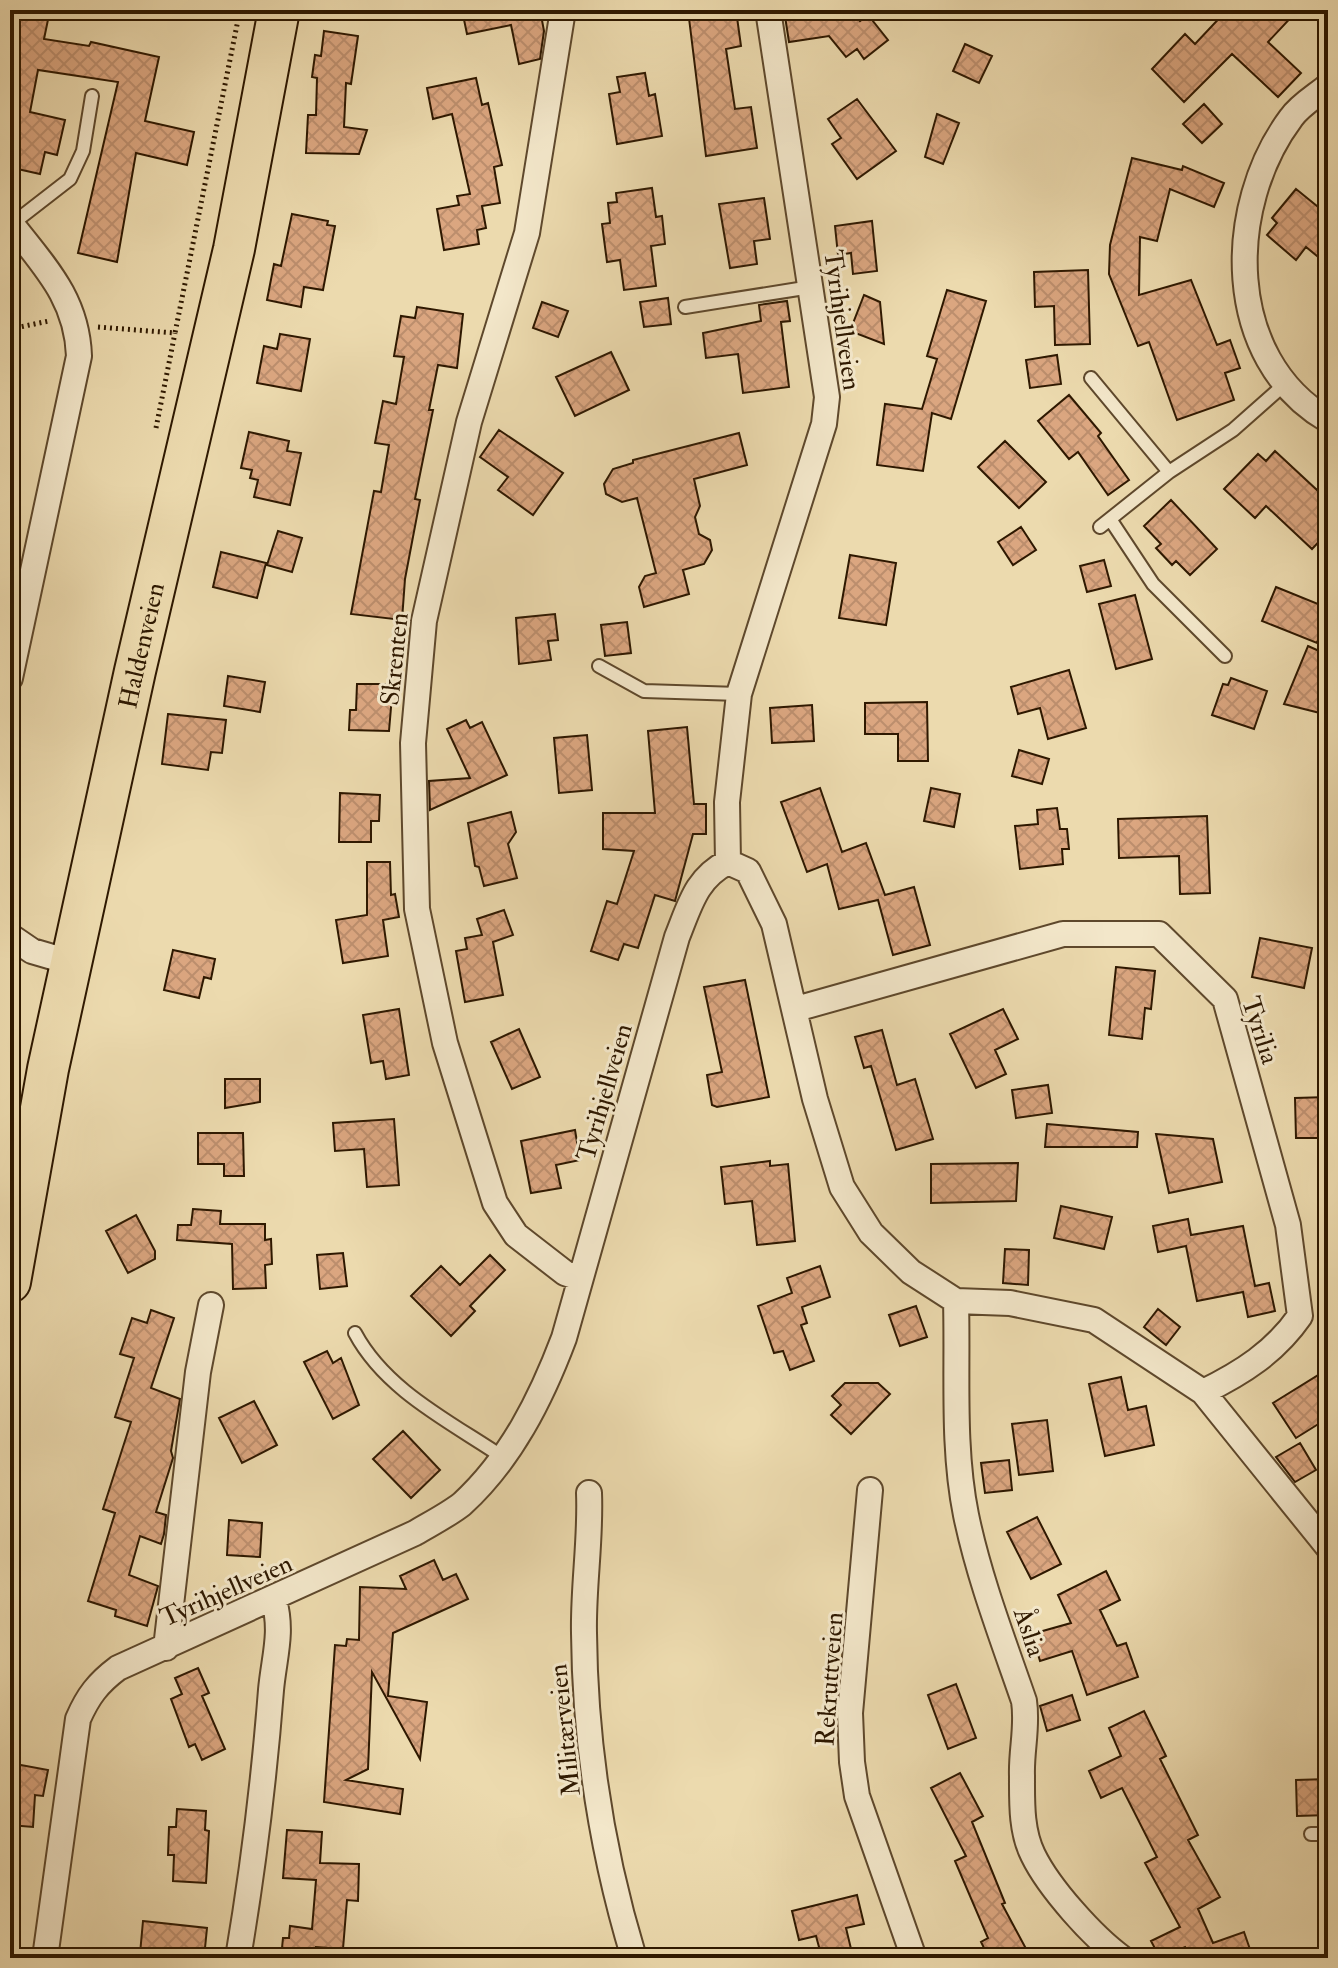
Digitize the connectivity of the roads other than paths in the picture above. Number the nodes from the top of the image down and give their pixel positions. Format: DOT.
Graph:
graph roads {
  1 [pos="563,10"];
  2 [pos="768,10"];
  3 [pos="259,14"];
  4 [pos="1328,86"];
  5 [pos="92,96"];
  6 [pos="11,223"];
  7 [pos="811,287"];
  8 [pos="685,307"];
  9 [pos="1091,378"];
  10 [pos="1285,384"];
  11 [pos="1328,420"];
  12 [pos="1169,472"];
  13 [pos="1225,656"];
  14 [pos="599,666"];
  15 [pos="10,678"];
  16 [pos="739,694"];
  17 [pos="728,862"];
  18 [pos="10,936"];
  19 [pos="73,963"];
  20 [pos="796,1009"];
  21 [pos="580,1278"];
  22 [pos="10,1282"];
  23 [pos="956,1301"];
  24 [pos="211,1305"];
  25 [pos="355,1333"];
  26 [pos="1203,1392"];
  27 [pos="504,1458"];
  28 [pos="870,1490"];
  29 [pos="589,1493"];
  30 [pos="1328,1547"];
  31 [pos="274,1600"];
  32 [pos="166,1648"];
  33 [pos="1311,1834"];
  34 [pos="1328,1834"];
  35 [pos="1117,1956"];
  36 [pos="45,1958"];
  37 [pos="238,1958"];
  38 [pos="634,1958"];
  39 [pos="914,1958"];
  1 -- 21 [label="street, Skrenten"];
  2 -- 7 [label="street, Tyrihjellveien"];
  3 -- 19 [label="main road, Haldenveien"];
  4 -- 10 [label="street"];
  5 -- 6 [label="lane"];
  6 -- 15 [label="street"];
  7 -- 8 [label="lane"];
  7 -- 16 [label="street, Tyrihjellveien"];
  9 -- 12 [label="lane"];
  10 -- 11 [label="street"];
  10 -- 12 [label="lane"];
  12 -- 13 [label="lane"];
  14 -- 16 [label="lane"];
  16 -- 17 [label="street, Tyrihjellveien"];
  17 -- 20 [label="street"];
  17 -- 21 [label="street, Tyrihjellveien"];
  18 -- 19 [label="street"];
  19 -- 22 [label="main road, Haldenveien"];
  20 -- 23 [label="street"];
  20 -- 26 [label="street, Tyrilia"];
  21 -- 27 [label="street, Tyrihjellveien"];
  23 -- 26 [label="street"];
  23 -- 35 [label="street, Åslia"];
  24 -- 32 [label="street"];
  25 -- 27 [label="lane"];
  26 -- 30 [label="street"];
  27 -- 31 [label="street, Tyrihjellveien"];
  28 -- 39 [label="street, Rekruttveien"];
  29 -- 38 [label="street, Militærveien"];
  31 -- 32 [label="street, Tyrihjellveien"];
  31 -- 37 [label="street"];
  32 -- 36 [label="street, Tyrihjellveien"];
  33 -- 34 [label="lane"];
}
